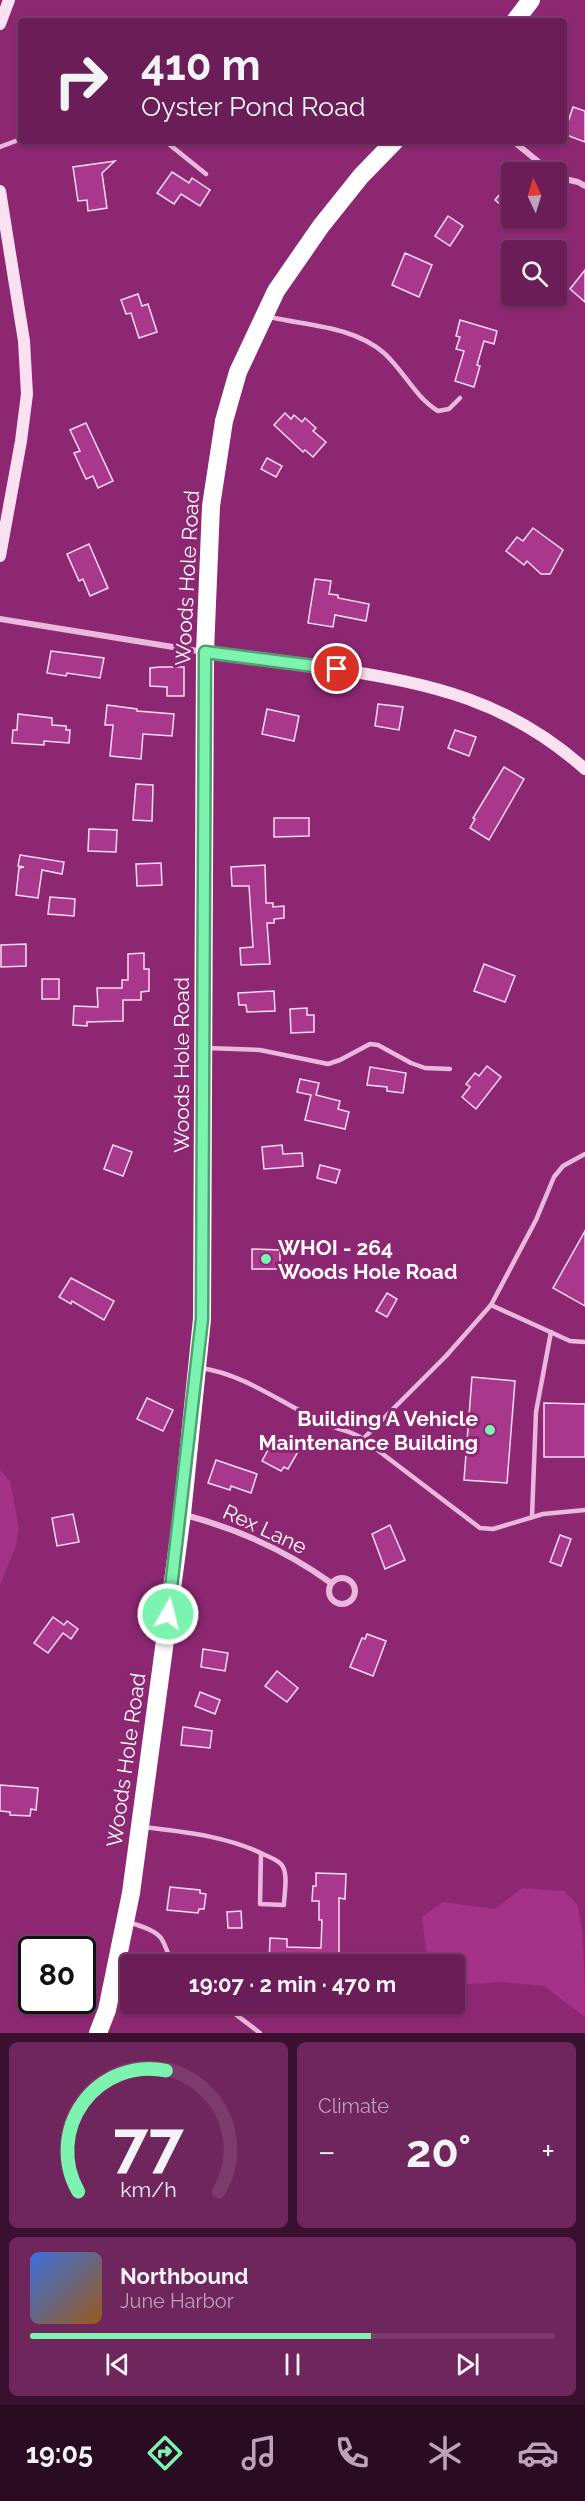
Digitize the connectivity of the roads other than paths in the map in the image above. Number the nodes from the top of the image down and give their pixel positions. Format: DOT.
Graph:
graph roads {
  1 [pos="9,0"];
  2 [pos="531,0"];
  3 [pos="517,18"];
  4 [pos="0,24"];
  5 [pos="18,140"];
  6 [pos="169,144"];
  7 [pos="392,144"];
  8 [pos="517,144"];
  9 [pos="0,147"];
  10 [pos="539,162"];
  11 [pos="206,174"];
  12 [pos="567,180"];
  13 [pos="585,186"];
  14 [pos="0,191"];
  15 [pos="264,315"];
  16 [pos="460,398"];
  17 [pos="0,556"];
  18 [pos="0,619"];
  19 [pos="205,652"];
  20 [pos="585,769"];
  21 [pos="203,1048"];
  22 [pos="450,1069"];
  23 [pos="585,1154"];
  24 [pos="491,1305"];
  25 [pos="551,1332"];
  26 [pos="585,1342"];
  27 [pos="198,1368"];
  28 [pos="363,1439"];
  29 [pos="585,1510"];
  30 [pos="182,1514"];
  31 [pos="532,1517"];
  32 [pos="331,1583"];
  33 [pos="140,1827"];
  34 [pos="261,1853"];
  35 [pos="126,1921"];
  36 [pos="169,1954"];
  37 [pos="235,2014"];
  38 [pos="98,2033"];
  39 [pos="260,2033"];
  1 -- 4 [label="street"];
  2 -- 3 [label="highway"];
  5 -- 9 [label="lane"];
  6 -- 11 [label="lane"];
  7 -- 15 [label="highway, Woods Hole Road"];
  8 -- 10 [label="street"];
  12 -- 13 [label="street"];
  14 -- 17 [label="street"];
  15 -- 16 [label="lane"];
  15 -- 19 [label="highway, Woods Hole Road"];
  18 -- 19 [label="street"];
  19 -- 20 [label="street"];
  19 -- 21 [label="highway, Woods Hole Road"];
  21 -- 22 [label="lane"];
  21 -- 27 [label="highway, Woods Hole Road"];
  23 -- 24 [label="lane"];
  24 -- 25 [label="lane"];
  24 -- 28 [label="lane"];
  25 -- 26 [label="lane"];
  25 -- 31 [label="lane"];
  27 -- 28 [label="lane"];
  27 -- 30 [label="highway, Woods Hole Road"];
  28 -- 31 [label="lane"];
  29 -- 31 [label="lane"];
  30 -- 32 [label="street, Rex Lane"];
  30 -- 33 [label="highway, Woods Hole Road"];
  32 -- 32 [label="street, Rex Lane"];
  33 -- 34 [label="lane"];
  33 -- 35 [label="highway, Woods Hole Road"];
  34 -- 34 [label="lane"];
  35 -- 36 [label="lane"];
  35 -- 38 [label="highway, Woods Hole Road"];
  37 -- 39 [label="lane"];
}
